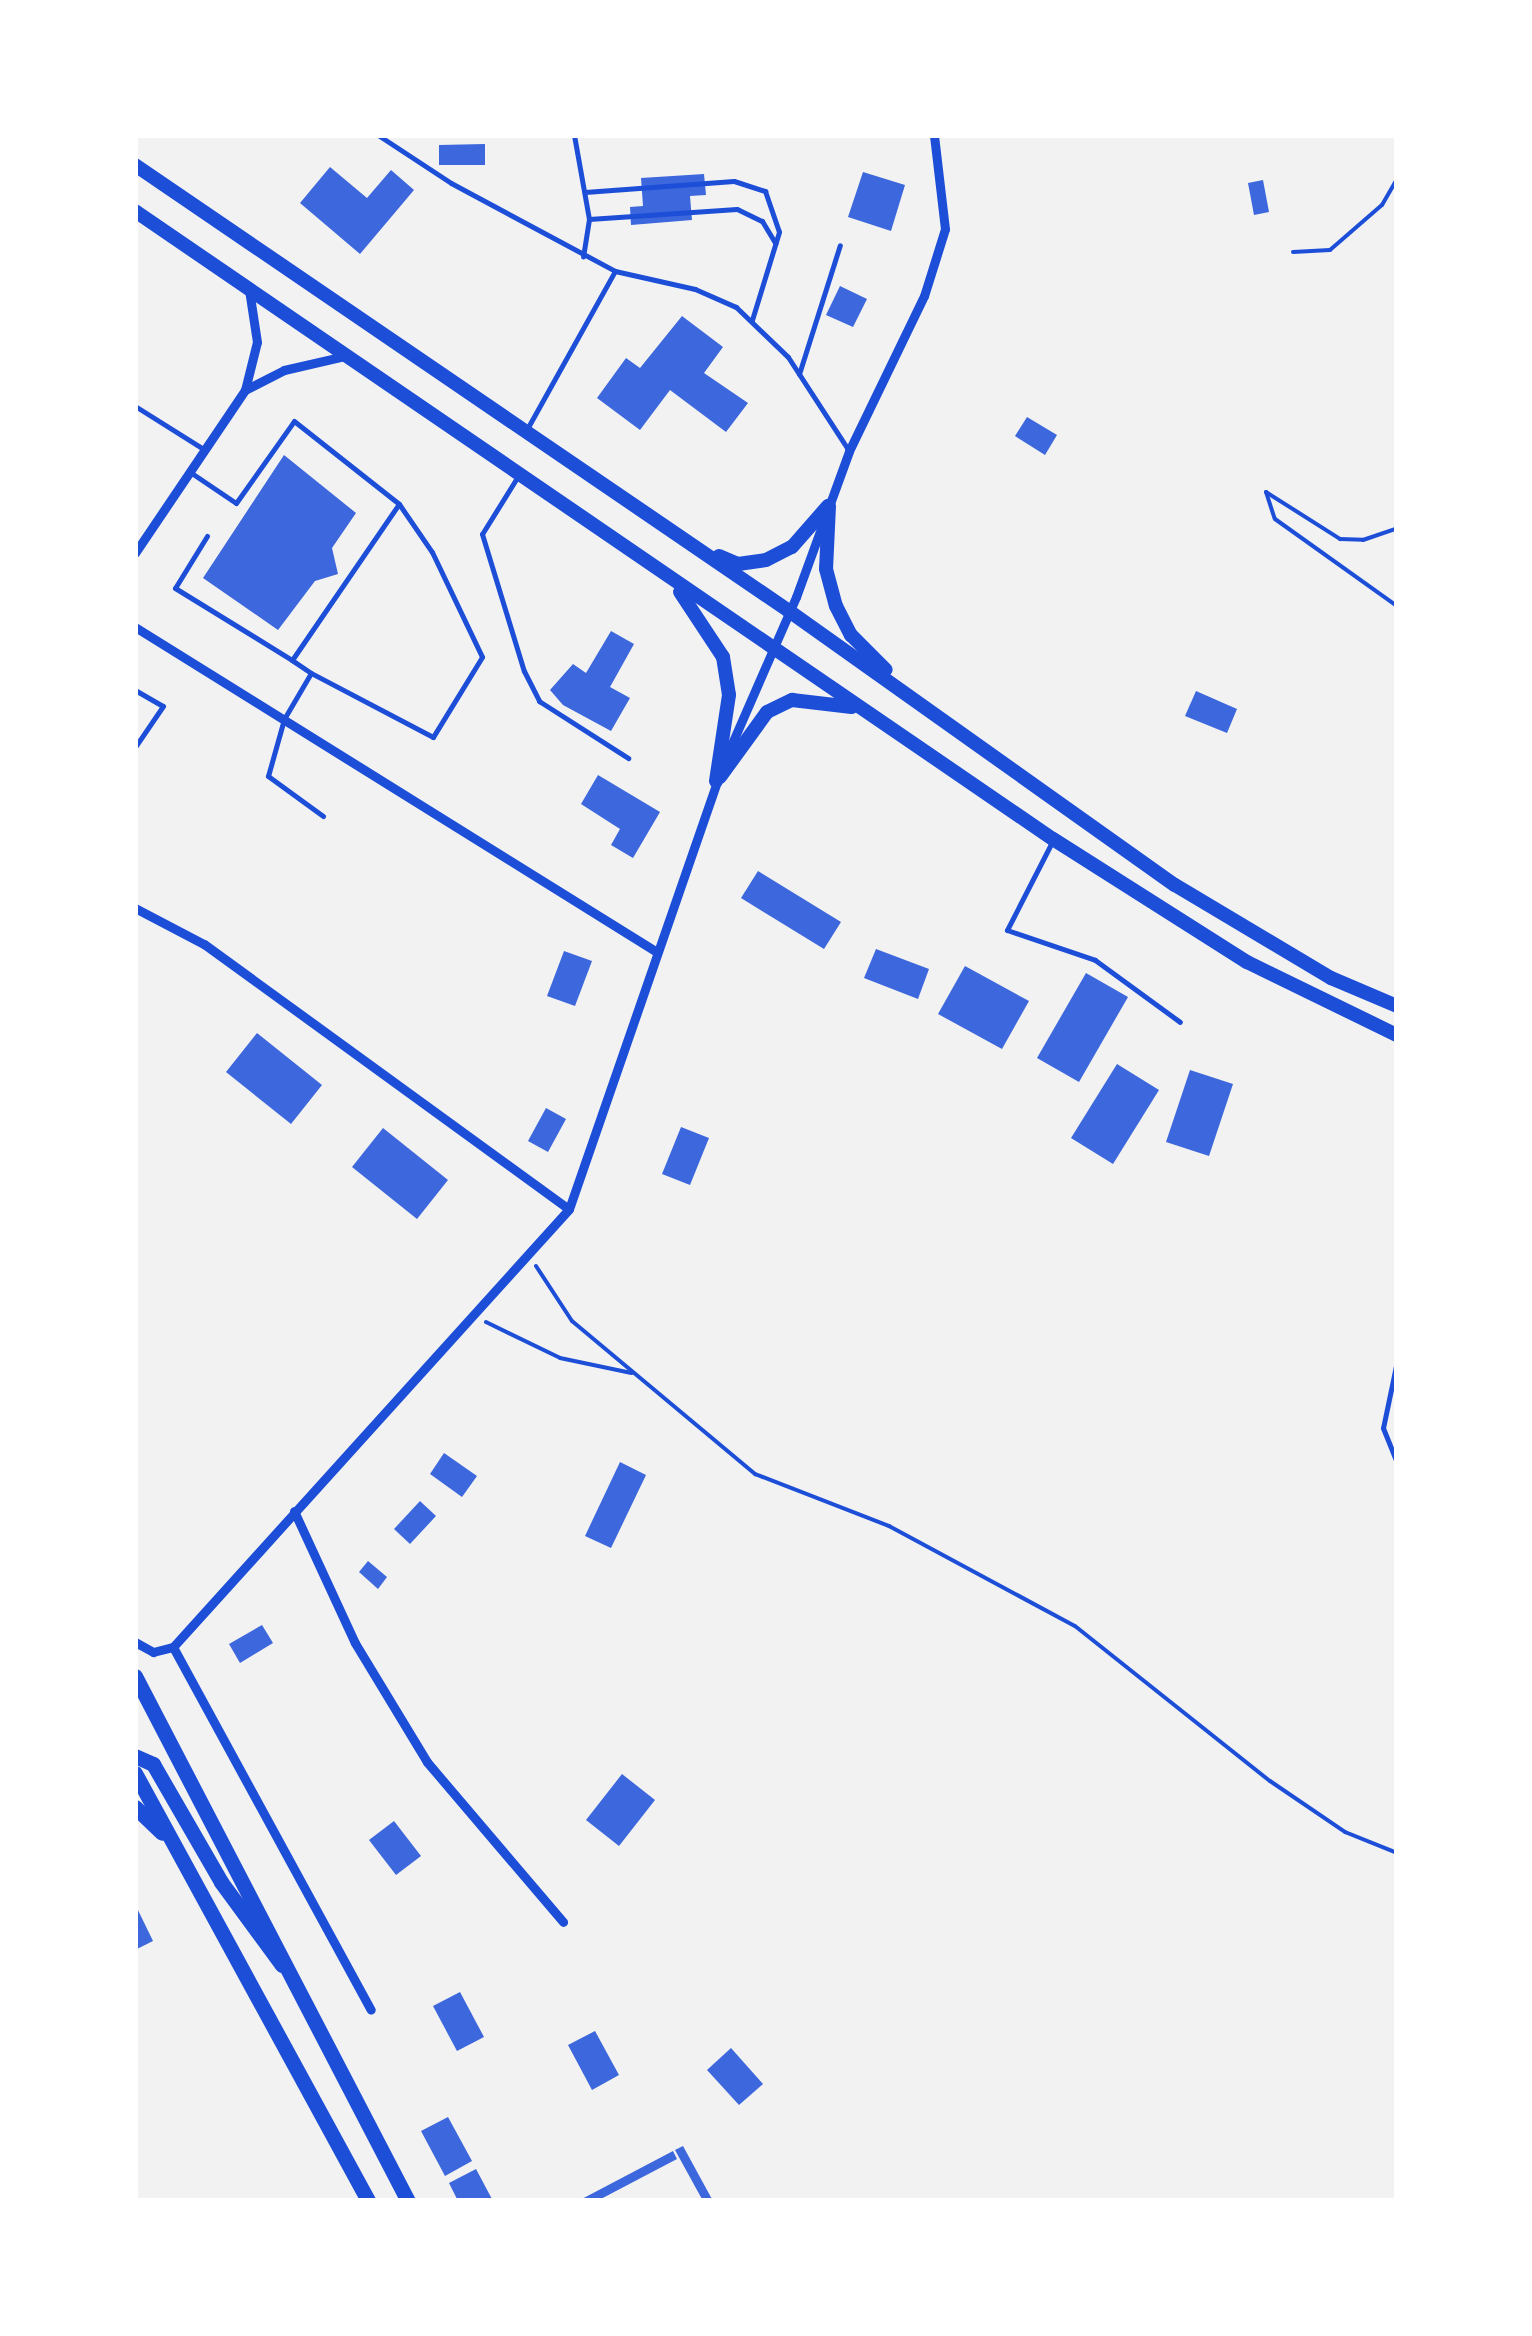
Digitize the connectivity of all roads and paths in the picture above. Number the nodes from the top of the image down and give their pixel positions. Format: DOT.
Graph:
graph roads {
  1 [pos="378,135"];
  2 [pos="574,135"];
  3 [pos="934,135"];
  4 [pos="135,165"];
  5 [pos="1397,179"];
  6 [pos="585,192"];
  7 [pos="135,211"];
  8 [pos="589,218"];
  9 [pos="840,245"];
  10 [pos="776,246"];
  11 [pos="1293,252"];
  12 [pos="583,257"];
  13 [pos="616,271"];
  14 [pos="249,290"];
  15 [pos="752,320"];
  16 [pos="345,356"];
  17 [pos="799,374"];
  18 [pos="245,390"];
  19 [pos="135,406"];
  20 [pos="526,432"];
  21 [pos="205,450"];
  22 [pos="849,451"];
  23 [pos="189,471"];
  24 [pos="518,476"];
  25 [pos="400,504"];
  26 [pos="829,506"];
  27 [pos="1397,528"];
  28 [pos="207,536"];
  29 [pos="684,540"];
  30 [pos="135,553"];
  31 [pos="672,582"];
  32 [pos="1397,606"];
  33 [pos="790,611"];
  34 [pos="135,627"];
  35 [pos="771,650"];
  36 [pos="292,660"];
  37 [pos="311,673"];
  38 [pos="135,690"];
  39 [pos="910,695"];
  40 [pos="857,708"];
  41 [pos="284,719"];
  42 [pos="135,747"];
  43 [pos="628,758"];
  44 [pos="716,782"];
  45 [pos="323,816"];
  46 [pos="1053,839"];
  47 [pos="135,908"];
  48 [pos="657,952"];
  49 [pos="1397,1006"];
  50 [pos="1180,1022"];
  51 [pos="1397,1034"];
  52 [pos="569,1209"];
  53 [pos="529,1253"];
  54 [pos="474,1314"];
  55 [pos="1397,1361"];
  56 [pos="635,1374"];
  57 [pos="1397,1463"];
  58 [pos="294,1511"];
  59 [pos="135,1642"];
  60 [pos="172,1647"];
  61 [pos="135,1676"];
  62 [pos="135,1756"];
  63 [pos="135,1773"];
  64 [pos="135,1807"];
  65 [pos="1397,1853"];
  66 [pos="181,1854"];
  67 [pos="563,1922"];
  68 [pos="304,1992"];
  69 [pos="371,2010"];
  70 [pos="368,2201"];
  71 [pos="408,2201"];
  1 -- 12 [label="lane"];
  2 -- 6 [label="lane"];
  3 -- 22 [label="street"];
  4 -- 20 [label="main road"];
  5 -- 11 [label="path"];
  6 -- 8 [label="lane"];
  6 -- 10 [label="lane"];
  7 -- 14 [label="main road"];
  8 -- 10 [label="lane"];
  8 -- 12 [label="lane"];
  9 -- 17 [label="lane"];
  10 -- 15 [label="lane"];
  12 -- 13 [label="lane"];
  13 -- 15 [label="lane"];
  13 -- 20 [label="lane"];
  14 -- 16 [label="main road"];
  14 -- 18 [label="street"];
  15 -- 17 [label="lane"];
  16 -- 18 [label="street"];
  16 -- 24 [label="main road"];
  17 -- 22 [label="lane"];
  18 -- 21 [label="street"];
  19 -- 21 [label="lane"];
  20 -- 29 [label="main road"];
  21 -- 23 [label="street"];
  22 -- 26 [label="street"];
  23 -- 25 [label="lane"];
  23 -- 30 [label="street"];
  24 -- 31 [label="main road"];
  24 -- 43 [label="lane"];
  25 -- 36 [label="lane"];
  25 -- 37 [label="lane"];
  26 -- 29 [label="main road"];
  26 -- 33 [label="street"];
  26 -- 39 [label="main road"];
  27 -- 32 [label="path"];
  28 -- 36 [label="lane"];
  29 -- 33 [label="main road"];
  31 -- 35 [label="main road"];
  31 -- 44 [label="main road"];
  33 -- 35 [label="street"];
  33 -- 39 [label="main road"];
  34 -- 41 [label="street"];
  35 -- 40 [label="main road"];
  35 -- 44 [label="street"];
  36 -- 37 [label="lane"];
  37 -- 41 [label="lane"];
  38 -- 42 [label="lane"];
  39 -- 49 [label="main road"];
  40 -- 44 [label="main road"];
  40 -- 46 [label="main road"];
  41 -- 45 [label="lane"];
  41 -- 48 [label="street"];
  44 -- 48 [label="street"];
  46 -- 50 [label="lane"];
  46 -- 51 [label="main road"];
  47 -- 52 [label="street"];
  48 -- 52 [label="street"];
  52 -- 53 [label="street"];
  53 -- 54 [label="street"];
  53 -- 56 [label="path"];
  54 -- 56 [label="path"];
  54 -- 58 [label="street"];
  55 -- 57 [label="lane"];
  56 -- 65 [label="path"];
  58 -- 60 [label="street"];
  58 -- 67 [label="street"];
  59 -- 60 [label="street"];
  60 -- 69 [label="street"];
  61 -- 68 [label="highway"];
  62 -- 68 [label="highway"];
  63 -- 66 [label="highway"];
  64 -- 66 [label="highway"];
  66 -- 70 [label="highway"];
  68 -- 71 [label="highway"];
}
